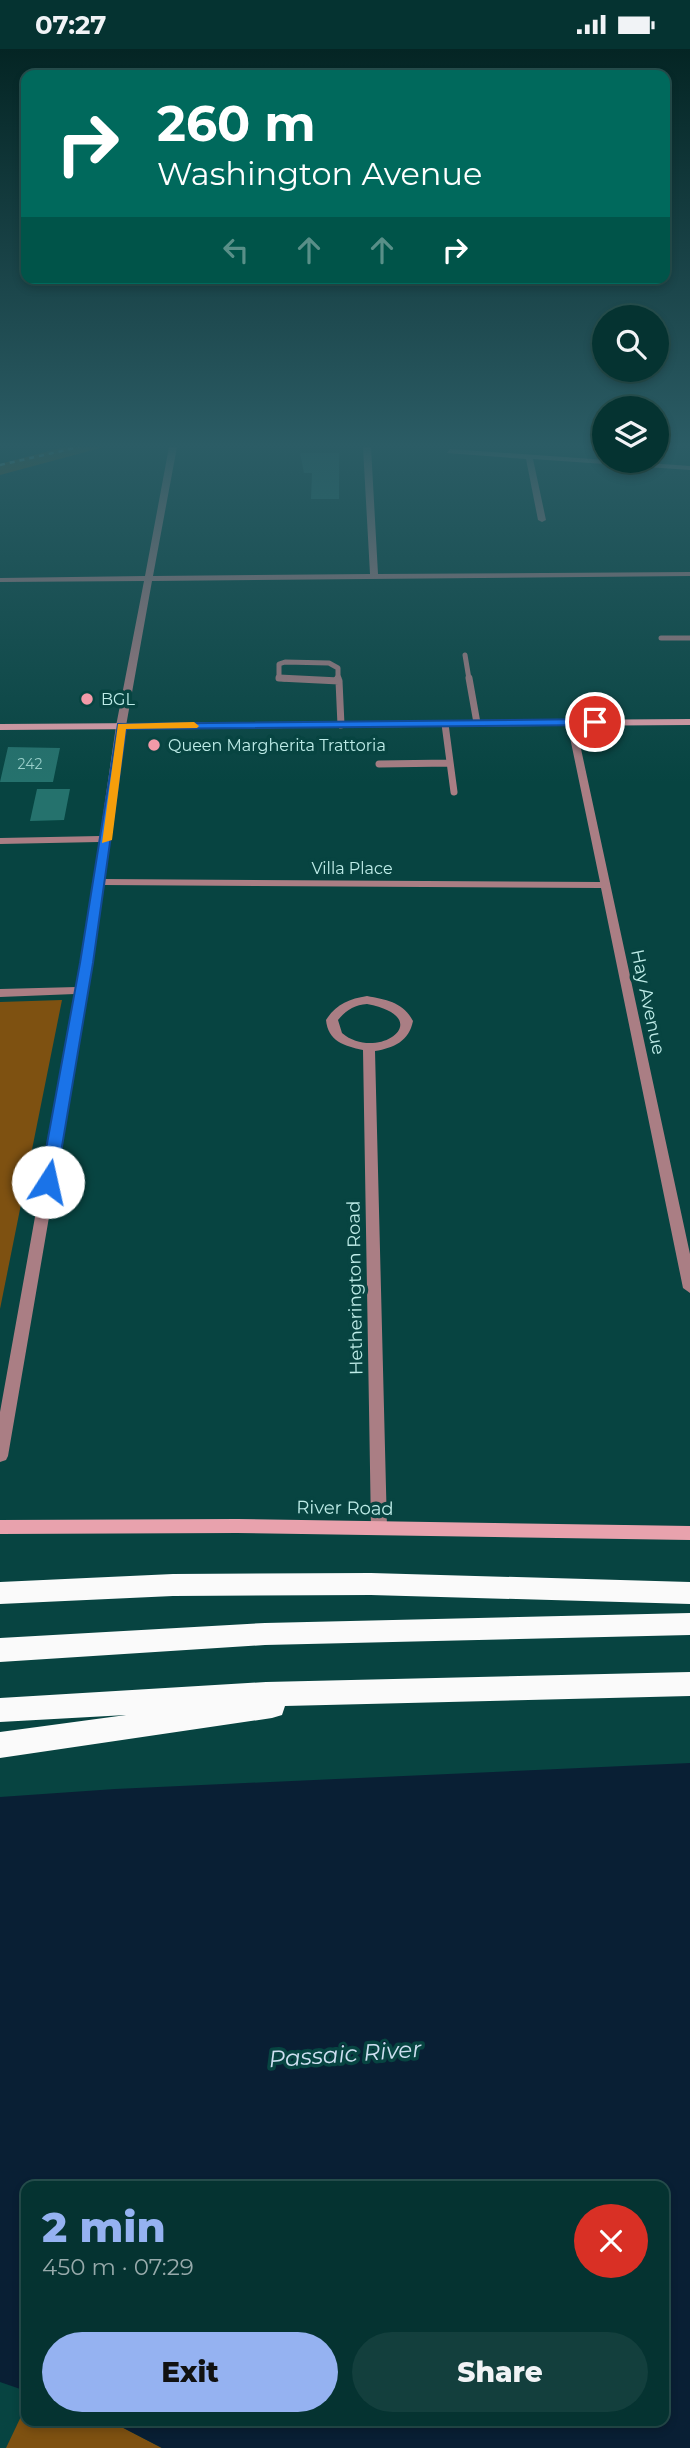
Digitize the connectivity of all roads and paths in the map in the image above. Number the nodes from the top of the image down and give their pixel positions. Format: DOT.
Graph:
graph roads {
  1 [pos="153,559"];
  2 [pos="373,559"];
  3 [pos="690,574"];
  4 [pos="374,576"];
  5 [pos="150,578"];
  6 [pos="0,580"];
  7 [pos="661,638"];
  8 [pos="690,638"];
  9 [pos="465,655"];
  10 [pos="339,681"];
  11 [pos="690,722"];
  12 [pos="477,723"];
  13 [pos="572,723"];
  14 [pos="445,724"];
  15 [pos="341,725"];
  16 [pos="121,726"];
  17 [pos="0,727"];
  18 [pos="450,762"];
  19 [pos="379,764"];
  20 [pos="454,792"];
  21 [pos="106,839"];
  22 [pos="0,841"];
  23 [pos="99,882"];
  24 [pos="605,885"];
  25 [pos="82,990"];
  26 [pos="0,993"];
  27 [pos="369,1048"];
  28 [pos="690,1288"];
  29 [pos="0,1456"];
  30 [pos="0,1527"];
  31 [pos="379,1528"];
  32 [pos="690,1533"];
  33 [pos="0,1593"];
  34 [pos="690,1593"];
  35 [pos="690,1624"];
  36 [pos="0,1650"];
  37 [pos="690,1684"];
  38 [pos="384,1690"];
  39 [pos="0,1710"];
  40 [pos="0,1745"];
  1 -- 5 [label="street"];
  2 -- 4 [label="street"];
  3 -- 4 [label="street"];
  4 -- 5 [label="street"];
  5 -- 6 [label="street"];
  5 -- 16 [label="street"];
  7 -- 8 [label="lane"];
  9 -- 12 [label="lane"];
  10 -- 10 [label="lane"];
  10 -- 15 [label="lane"];
  11 -- 13 [label="main road"];
  12 -- 13 [label="main road"];
  12 -- 14 [label="main road"];
  13 -- 24 [label="street, Hay Avenue"];
  14 -- 15 [label="main road"];
  14 -- 18 [label="lane"];
  15 -- 16 [label="main road"];
  16 -- 17 [label="main road"];
  16 -- 21 [label="street"];
  18 -- 19 [label="lane"];
  18 -- 20 [label="lane"];
  21 -- 22 [label="street"];
  21 -- 23 [label="street"];
  23 -- 24 [label="street, Villa Place"];
  23 -- 25 [label="street"];
  24 -- 28 [label="street, Hay Avenue"];
  25 -- 26 [label="street"];
  25 -- 29 [label="street"];
  27 -- 27 [label="street"];
  27 -- 31 [label="street, Hetherington Road"];
  30 -- 31 [label="main road, River Road"];
  31 -- 32 [label="main road, River Road"];
  33 -- 34 [label="highway"];
  35 -- 36 [label="highway"];
  37 -- 38 [label="highway"];
  38 -- 39 [label="highway"];
  38 -- 40 [label="highway"];
}
